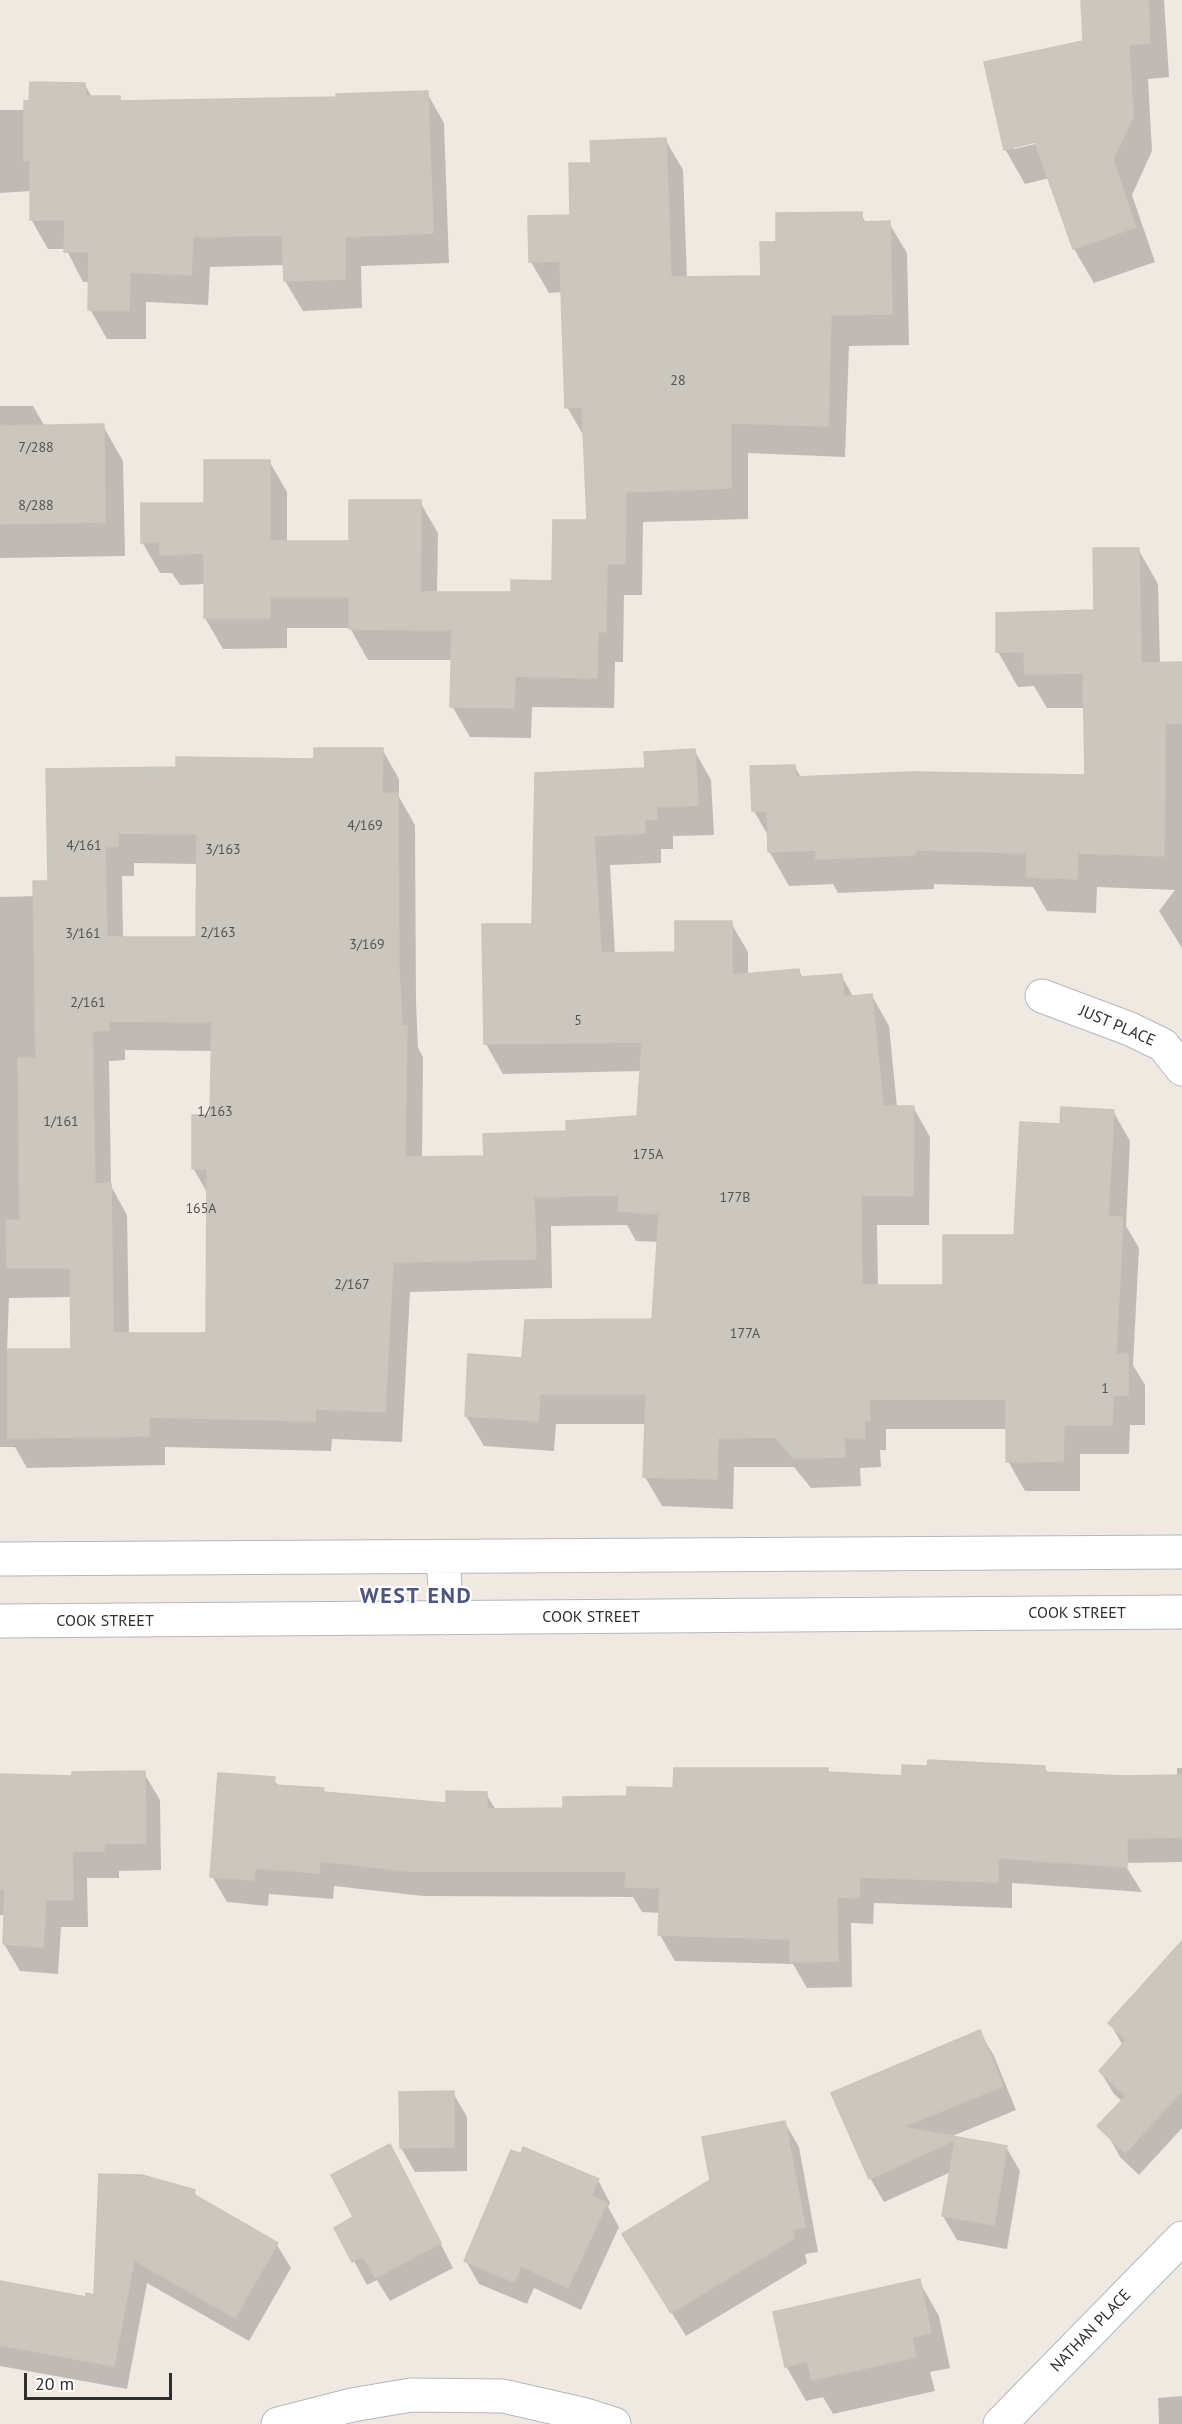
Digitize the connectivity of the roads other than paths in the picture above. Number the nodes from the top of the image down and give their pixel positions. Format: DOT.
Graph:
graph roads {
  1 [pos="1042,996"];
  2 [pos="1182,1070"];
  3 [pos="1182,1552"];
  4 [pos="443,1558"];
  5 [pos="0,1559"];
  6 [pos="1182,1612"];
  7 [pos="447,1618"];
  8 [pos="0,1621"];
  9 [pos="1182,2238"];
  10 [pos="278,2424"];
  11 [pos="614,2424"];
  12 [pos="1000,2424"];
  1 -- 2 [label="street, JUST PLACE"];
  3 -- 4 [label="street"];
  4 -- 5 [label="street"];
  4 -- 7 [label="street"];
  6 -- 7 [label="street, COOK STREET"];
  7 -- 8 [label="street, COOK STREET"];
  9 -- 12 [label="street, NATHAN PLACE"];
  10 -- 11 [label="street"];
}
